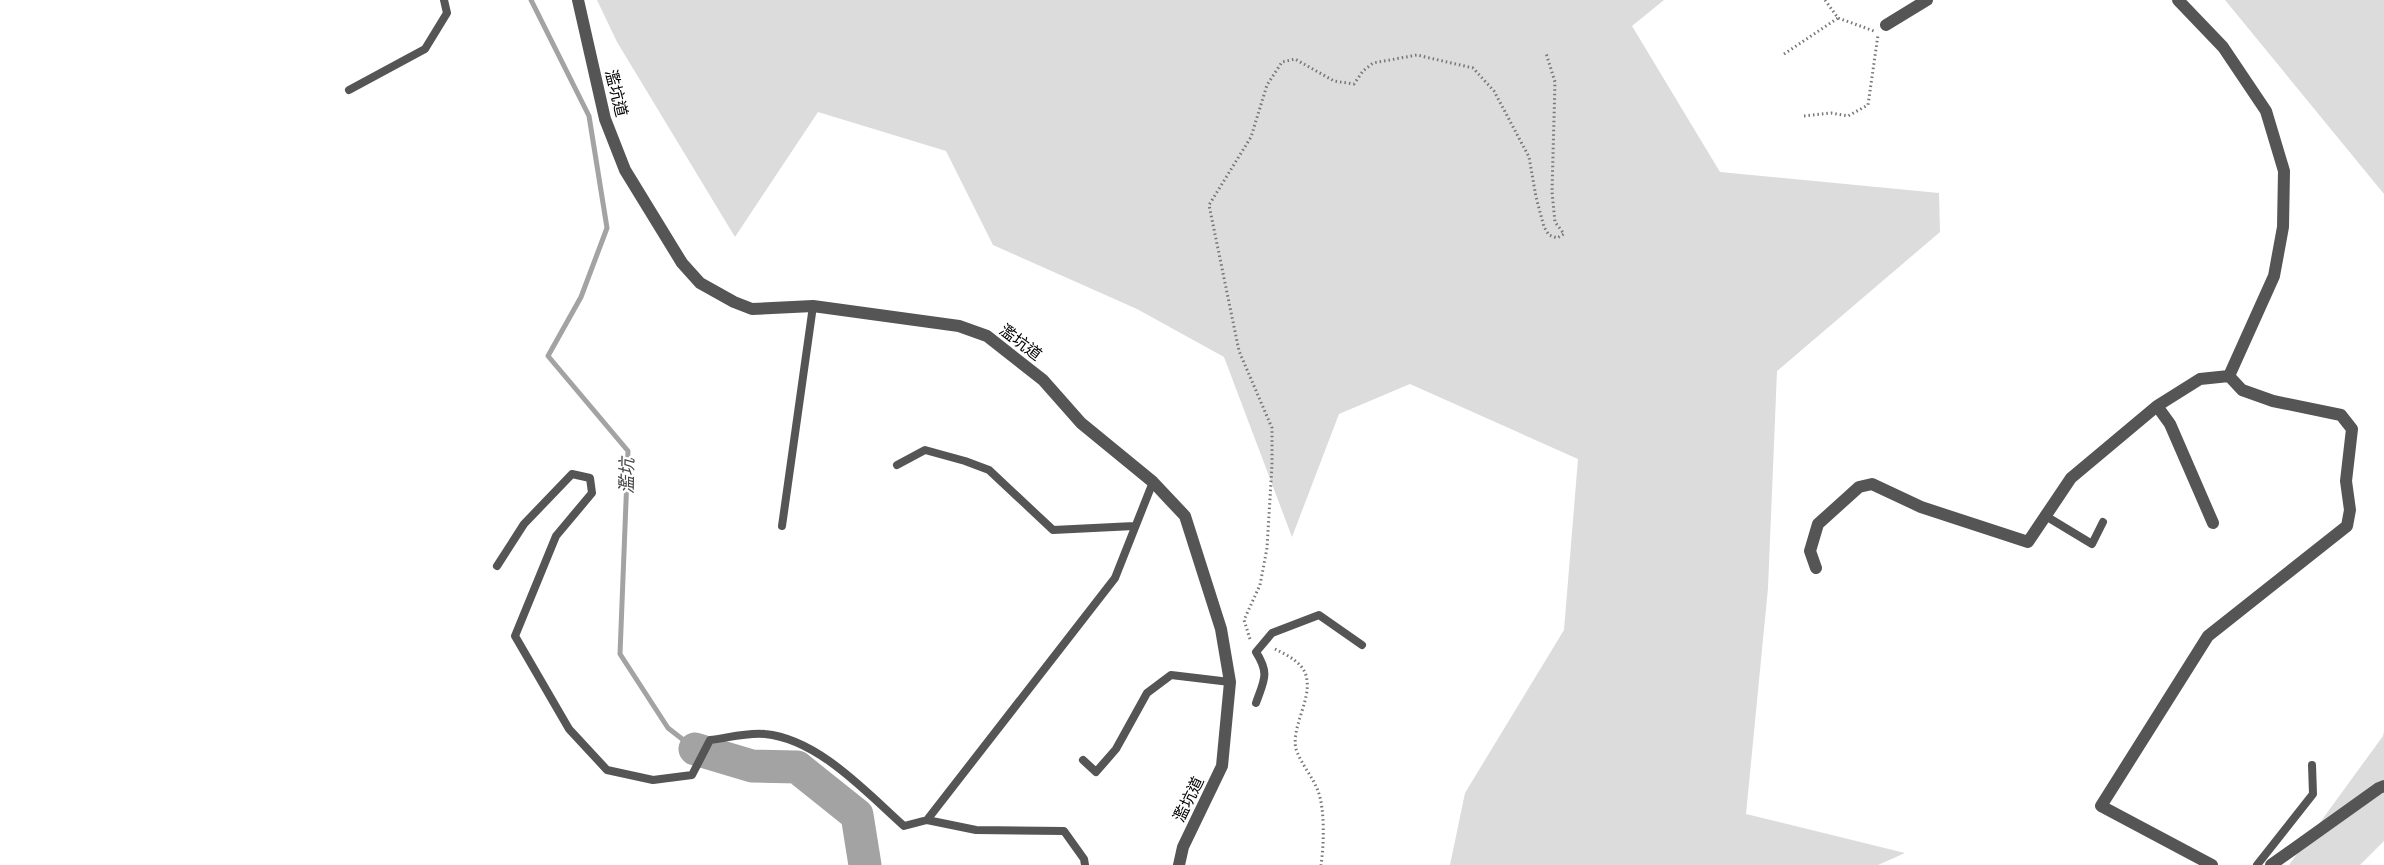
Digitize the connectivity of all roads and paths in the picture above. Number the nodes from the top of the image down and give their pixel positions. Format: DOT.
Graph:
graph roads {
  1 [pos="444,0"];
  2 [pos="578,0"];
  3 [pos="1825,0"];
  4 [pos="1927,0"];
  5 [pos="2178,0"];
  6 [pos="1838,18"];
  7 [pos="1886,25"];
  8 [pos="1546,53"];
  9 [pos="1784,54"];
  10 [pos="349,90"];
  11 [pos="1804,116"];
  12 [pos="813,306"];
  13 [pos="2229,376"];
  14 [pos="2157,406"];
  15 [pos="897,465"];
  16 [pos="1153,482"];
  17 [pos="2044,515"];
  18 [pos="2103,522"];
  19 [pos="2213,524"];
  20 [pos="782,526"];
  21 [pos="1134,526"];
  22 [pos="497,566"];
  23 [pos="1816,568"];
  24 [pos="1362,645"];
  25 [pos="1256,652"];
  26 [pos="1230,682"];
  27 [pos="1256,703"];
  28 [pos="1083,760"];
  29 [pos="2312,765"];
  30 [pos="2384,786"];
  31 [pos="927,820"];
  32 [pos="1085,865"];
  33 [pos="1179,865"];
  34 [pos="1321,865"];
  35 [pos="2212,865"];
  36 [pos="2257,865"];
  37 [pos="2271,865"];
  1 -- 10 [label="lane"];
  2 -- 12 [label="street, 濫坑道"];
  3 -- 6 [label="path"];
  4 -- 7 [label="street"];
  5 -- 13 [label="street"];
  6 -- 9 [label="path"];
  6 -- 11 [label="path"];
  8 -- 25 [label="path"];
  12 -- 16 [label="street, 濫坑道"];
  12 -- 20 [label="lane"];
  13 -- 14 [label="street"];
  13 -- 35 [label="street"];
  14 -- 17 [label="street"];
  14 -- 19 [label="street"];
  15 -- 21 [label="lane"];
  16 -- 21 [label="lane"];
  16 -- 26 [label="street, 濫坑道"];
  17 -- 18 [label="lane"];
  17 -- 23 [label="street"];
  21 -- 31 [label="lane"];
  22 -- 31 [label="lane"];
  24 -- 25 [label="lane"];
  25 -- 27 [label="lane"];
  25 -- 34 [label="path"];
  26 -- 28 [label="lane"];
  26 -- 33 [label="street, 濫坑道"];
  29 -- 36 [label="lane"];
  30 -- 37 [label="street"];
  31 -- 32 [label="lane"];
}
